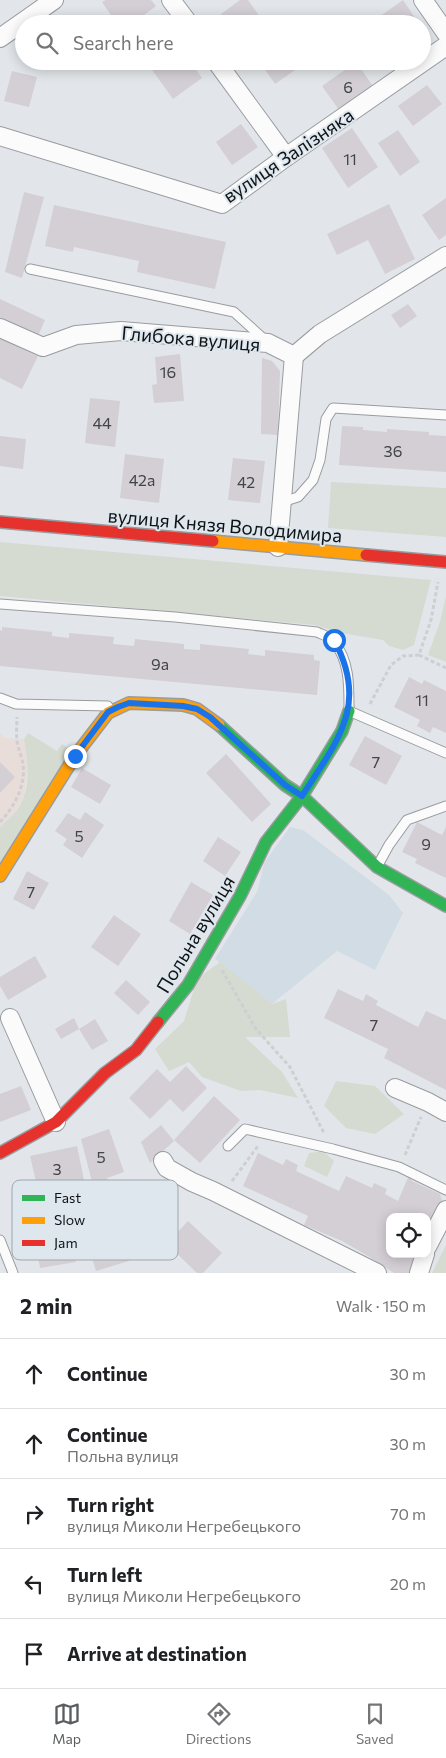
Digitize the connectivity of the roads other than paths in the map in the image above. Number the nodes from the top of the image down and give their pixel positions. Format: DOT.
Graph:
graph roads {
  1 [pos="54,0"];
  2 [pos="171,0"];
  3 [pos="423,0"];
  4 [pos="33,15"];
  5 [pos="182,15"];
  6 [pos="15,27"];
  7 [pos="446,33"];
  8 [pos="0,38"];
  9 [pos="446,46"];
  10 [pos="431,56"];
  11 [pos="223,70"];
  12 [pos="411,70"];
  13 [pos="0,136"];
  14 [pos="286,157"];
  15 [pos="446,256"];
  16 [pos="30,268"];
  17 [pos="0,328"];
  18 [pos="268,344"];
  19 [pos="294,356"];
  20 [pos="446,415"];
  21 [pos="282,502"];
  22 [pos="0,522"];
  23 [pos="278,547"];
  24 [pos="446,562"];
  25 [pos="0,604"];
  26 [pos="0,698"];
  27 [pos="118,707"];
  28 [pos="348,711"];
  29 [pos="446,753"];
  30 [pos="302,796"];
  31 [pos="446,806"];
  32 [pos="377,867"];
  33 [pos="0,876"];
  34 [pos="446,906"];
  35 [pos="10,1018"];
  36 [pos="395,1088"];
  37 [pos="446,1112"];
  38 [pos="56,1122"];
  39 [pos="228,1146"];
  40 [pos="0,1153"];
  41 [pos="164,1161"];
  42 [pos="446,1190"];
  43 [pos="446,1210"];
  44 [pos="431,1239"];
  45 [pos="0,1240"];
  46 [pos="424,1258"];
  47 [pos="13,1273"];
  48 [pos="377,1273"];
  49 [pos="419,1273"];
  1 -- 4 [label="street"];
  2 -- 5 [label="street"];
  3 -- 7 [label="street"];
  6 -- 8 [label="street"];
  9 -- 10 [label="street, вулиця Залізняка"];
  11 -- 14 [label="street"];
  12 -- 14 [label="street, вулиця Залізняка"];
  13 -- 14 [label="street, вулиця Залізняка"];
  15 -- 19 [label="street"];
  16 -- 18 [label="lane"];
  17 -- 18 [label="street, Глибока вулиця"];
  18 -- 19 [label="street, Глибока вулиця"];
  19 -- 21 [label="street"];
  20 -- 21 [label="lane"];
  21 -- 23 [label="street"];
  22 -- 23 [label="street, вулиця Князя Володимира"];
  23 -- 24 [label="street, вулиця Князя Володимира"];
  25 -- 28 [label="lane"];
  26 -- 27 [label="lane"];
  27 -- 30 [label="street"];
  27 -- 33 [label="street"];
  28 -- 29 [label="lane"];
  28 -- 30 [label="street, Польна вулиця"];
  30 -- 32 [label="street"];
  30 -- 38 [label="street, Польна вулиця"];
  31 -- 32 [label="lane"];
  32 -- 34 [label="street"];
  35 -- 38 [label="street"];
  36 -- 37 [label="street"];
  38 -- 40 [label="street, Польна вулиця"];
  39 -- 42 [label="lane"];
  41 -- 48 [label="street"];
  43 -- 44 [label="street"];
  45 -- 47 [label="lane"];
  46 -- 49 [label="street"];
}
